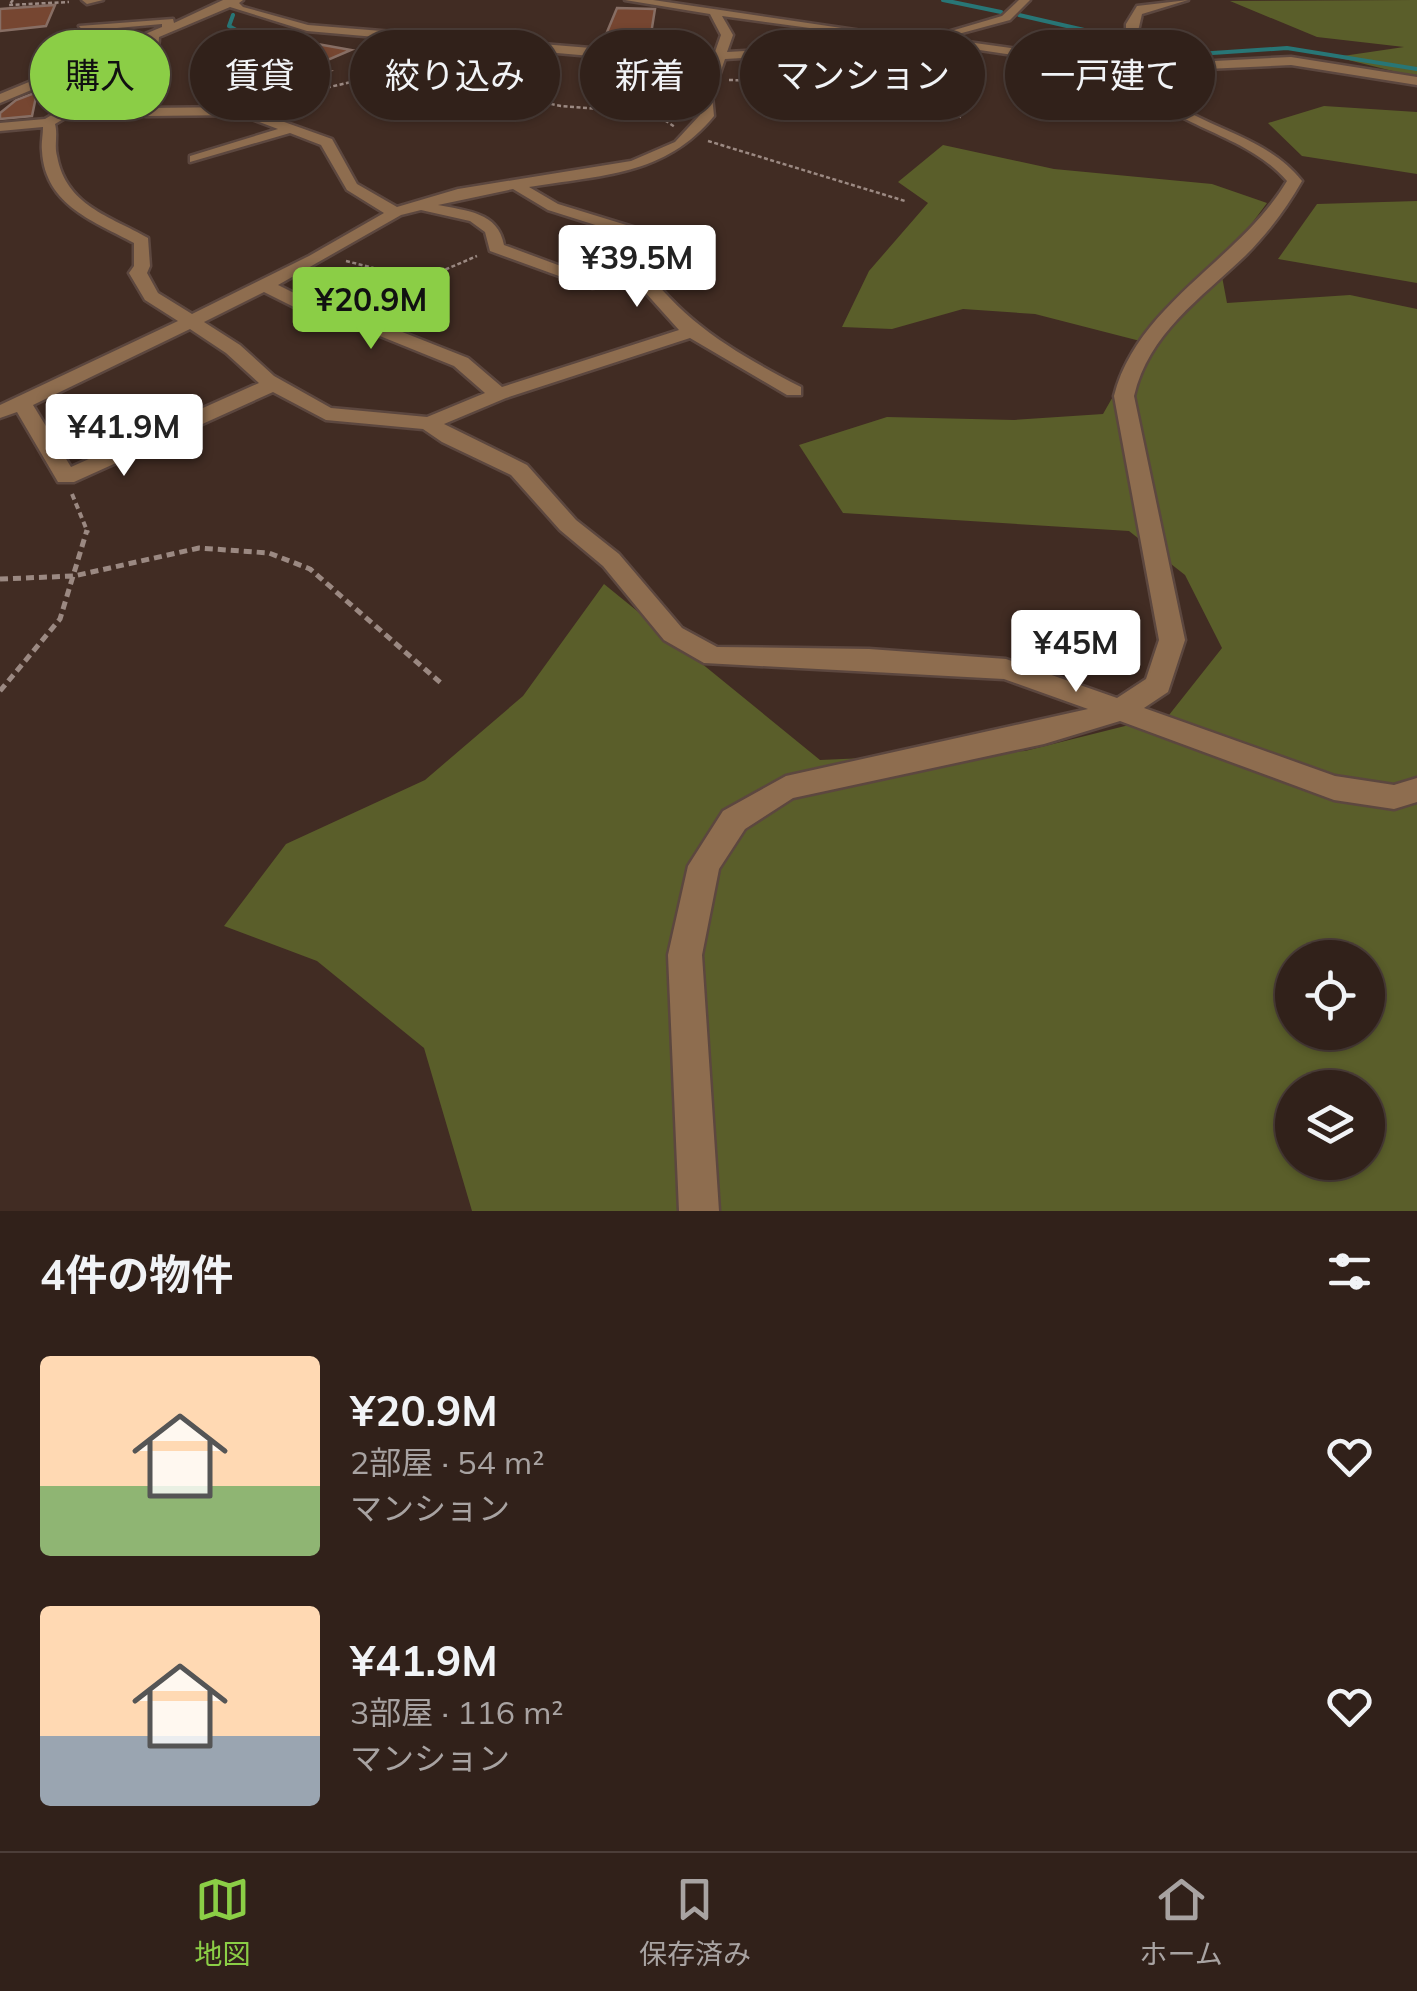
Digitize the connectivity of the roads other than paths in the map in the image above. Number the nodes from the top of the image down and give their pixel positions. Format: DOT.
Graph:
graph roads {
  1 [pos="98,0"];
  2 [pos="630,0"];
  3 [pos="1025,0"];
  4 [pos="1183,0"];
  5 [pos="87,1"];
  6 [pos="233,1"];
  7 [pos="714,12"];
  8 [pos="83,28"];
  9 [pos="162,30"];
  10 [pos="166,30"];
  11 [pos="844,30"];
  12 [pos="962,30"];
  13 [pos="1133,30"];
  14 [pos="580,51"];
  15 [pos="720,51"];
  16 [pos="1215,65"];
  17 [pos="1417,81"];
  18 [pos="30,87"];
  19 [pos="0,99"];
  20 [pos="170,111"];
  21 [pos="53,120"];
  22 [pos="703,120"];
  23 [pos="1197,120"];
  24 [pos="48,123"];
  25 [pos="0,127"];
  26 [pos="290,129"];
  27 [pos="195,159"];
  28 [pos="516,186"];
  29 [pos="422,206"];
  30 [pos="396,212"];
  31 [pos="638,274"];
  32 [pos="263,286"];
  33 [pos="192,320"];
  34 [pos="688,333"];
  35 [pos="274,384"];
  36 [pos="794,392"];
  37 [pos="499,394"];
  38 [pos="22,403"];
  39 [pos="0,412"];
  40 [pos="430,423"];
  41 [pos="1120,711"];
  42 [pos="1417,790"];
  43 [pos="699,1211"];
  1 -- 5 [label="street"];
  2 -- 7 [label="street"];
  3 -- 12 [label="street"];
  4 -- 13 [label="street"];
  6 -- 10 [label="street"];
  6 -- 14 [label="street"];
  7 -- 11 [label="street"];
  7 -- 15 [label="street"];
  8 -- 9 [label="street"];
  16 -- 17 [label="street"];
  18 -- 19 [label="street"];
  20 -- 26 [label="street"];
  21 -- 24 [label="street"];
  22 -- 28 [label="street"];
  23 -- 41 [label="street"];
  24 -- 25 [label="street"];
  24 -- 33 [label="street"];
  26 -- 27 [label="street"];
  26 -- 30 [label="street"];
  28 -- 29 [label="street"];
  28 -- 31 [label="street"];
  29 -- 30 [label="street"];
  29 -- 31 [label="street"];
  30 -- 32 [label="street"];
  31 -- 34 [label="street"];
  32 -- 33 [label="street"];
  32 -- 37 [label="street"];
  33 -- 35 [label="street"];
  33 -- 38 [label="street"];
  34 -- 36 [label="street"];
  34 -- 37 [label="street"];
  35 -- 38 [label="street"];
  35 -- 40 [label="street"];
  37 -- 40 [label="street"];
  38 -- 39 [label="street"];
  40 -- 41 [label="street"];
  41 -- 42 [label="street"];
  41 -- 43 [label="street"];
}
